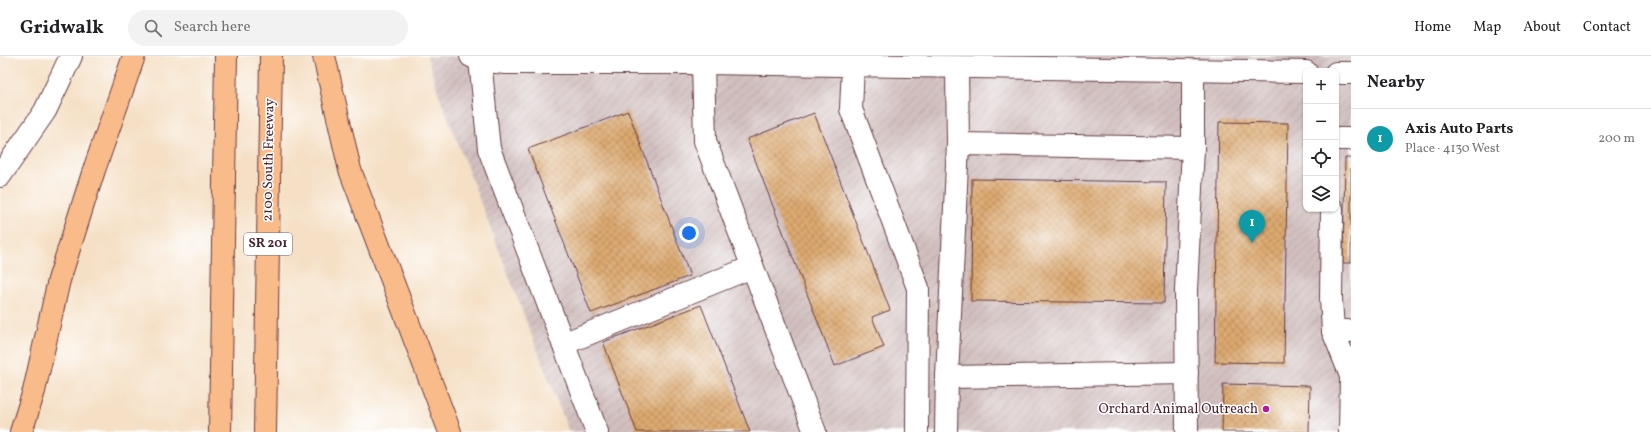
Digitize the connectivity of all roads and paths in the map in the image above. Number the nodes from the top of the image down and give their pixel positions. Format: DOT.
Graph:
graph roads {
  1 [pos="71,56"];
  2 [pos="134,56"];
  3 [pos="226,56"];
  4 [pos="271,56"];
  5 [pos="324,56"];
  6 [pos="475,58"];
  7 [pos="799,60"];
  8 [pos="1025,62"];
  9 [pos="703,63"];
  10 [pos="1237,64"];
  11 [pos="853,66"];
  12 [pos="957,68"];
  13 [pos="1194,71"];
  14 [pos="1303,72"];
  15 [pos="1339,73"];
  16 [pos="1351,73"];
  17 [pos="1339,139"];
  18 [pos="1351,139"];
  19 [pos="958,144"];
  20 [pos="1193,148"];
  21 [pos="0,176"];
  22 [pos="1332,212"];
  23 [pos="752,268"];
  24 [pos="1342,331"];
  25 [pos="562,344"];
  26 [pos="1187,373"];
  27 [pos="947,376"];
  28 [pos="20,432"];
  29 [pos="220,432"];
  30 [pos="265,432"];
  31 [pos="450,432"];
  32 [pos="597,432"];
  33 [pos="815,432"];
  34 [pos="917,432"];
  35 [pos="946,432"];
  36 [pos="1187,432"];
  37 [pos="1350,432"];
  1 -- 21 [label="street"];
  2 -- 28 [label="highway"];
  3 -- 29 [label="highway"];
  4 -- 30 [label="highway, 2100 South Freeway / SR 201"];
  5 -- 31 [label="highway"];
  6 -- 9 [label="street"];
  6 -- 25 [label="street"];
  7 -- 9 [label="street"];
  7 -- 11 [label="street"];
  8 -- 12 [label="street"];
  8 -- 13 [label="street"];
  9 -- 23 [label="street"];
  10 -- 13 [label="street"];
  10 -- 14 [label="street"];
  11 -- 12 [label="street"];
  11 -- 34 [label="street"];
  12 -- 19 [label="street"];
  13 -- 20 [label="street"];
  15 -- 16 [label="street"];
  17 -- 18 [label="street"];
  19 -- 20 [label="street"];
  19 -- 27 [label="street"];
  20 -- 26 [label="street"];
  22 -- 24 [label="street"];
  23 -- 25 [label="street"];
  23 -- 33 [label="street"];
  24 -- 37 [label="street"];
  25 -- 32 [label="street"];
  26 -- 27 [label="street"];
  26 -- 36 [label="street"];
  27 -- 35 [label="street"];
}
